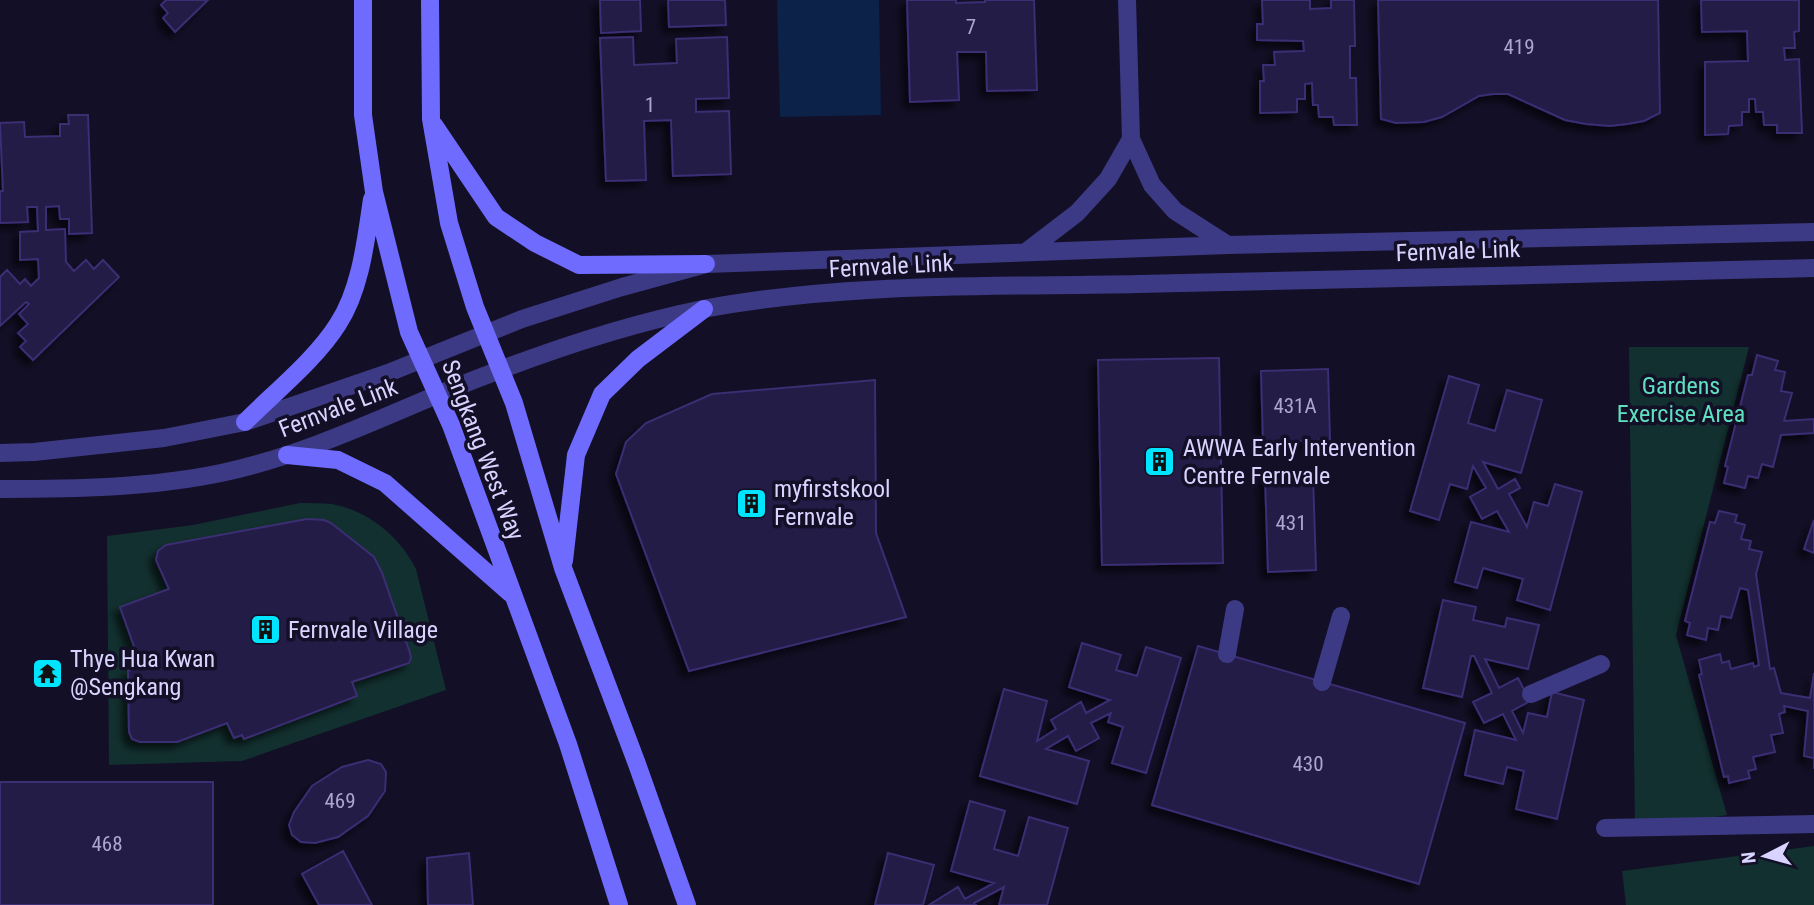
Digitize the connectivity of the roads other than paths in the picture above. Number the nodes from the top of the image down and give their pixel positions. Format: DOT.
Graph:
graph roads {
  1 [pos="363,0"];
  2 [pos="430,0"];
  3 [pos="1127,0"];
  4 [pos="430,119"];
  5 [pos="1130,139"];
  6 [pos="374,192"];
  7 [pos="1814,232"];
  8 [pos="1228,244"];
  9 [pos="1026,252"];
  10 [pos="706,264"];
  11 [pos="1814,268"];
  12 [pos="704,309"];
  13 [pos="486,334"];
  14 [pos="422,360"];
  15 [pos="501,371"];
  16 [pos="438,395"];
  17 [pos="245,422"];
  18 [pos="0,453"];
  19 [pos="286,455"];
  20 [pos="0,489"];
  21 [pos="563,568"];
  22 [pos="512,596"];
  23 [pos="1236,609"];
  24 [pos="1341,616"];
  25 [pos="1227,654"];
  26 [pos="1601,664"];
  27 [pos="1322,682"];
  28 [pos="1531,694"];
  29 [pos="1814,824"];
  30 [pos="1605,828"];
  31 [pos="619,905"];
  32 [pos="687,905"];
  1 -- 6 [label="main road, Sengkang West Way"];
  2 -- 4 [label="main road, Sengkang West Way"];
  3 -- 5 [label="street"];
  4 -- 10 [label="main road"];
  4 -- 13 [label="main road, Sengkang West Way"];
  5 -- 8 [label="street"];
  5 -- 9 [label="street"];
  6 -- 14 [label="main road, Sengkang West Way"];
  6 -- 17 [label="main road"];
  7 -- 8 [label="street, Fernvale Link"];
  8 -- 9 [label="street, Fernvale Link"];
  9 -- 10 [label="street, Fernvale Link"];
  10 -- 13 [label="street, Fernvale Link"];
  11 -- 12 [label="street, Fernvale Link"];
  12 -- 15 [label="street, Fernvale Link"];
  12 -- 21 [label="main road"];
  13 -- 14 [label="street, Fernvale Link"];
  13 -- 15 [label="main road, Sengkang West Way"];
  14 -- 16 [label="main road, Sengkang West Way"];
  14 -- 17 [label="street, Fernvale Link"];
  15 -- 16 [label="street, Fernvale Link"];
  15 -- 21 [label="main road, Sengkang West Way"];
  16 -- 19 [label="street, Fernvale Link"];
  16 -- 22 [label="main road, Sengkang West Way"];
  17 -- 18 [label="street, Fernvale Link"];
  19 -- 20 [label="street, Fernvale Link"];
  19 -- 22 [label="main road"];
  21 -- 32 [label="main road, Sengkang West Way"];
  22 -- 31 [label="main road, Sengkang West Way"];
  23 -- 25 [label="street"];
  24 -- 27 [label="street"];
  26 -- 28 [label="street"];
  29 -- 30 [label="street"];
}
